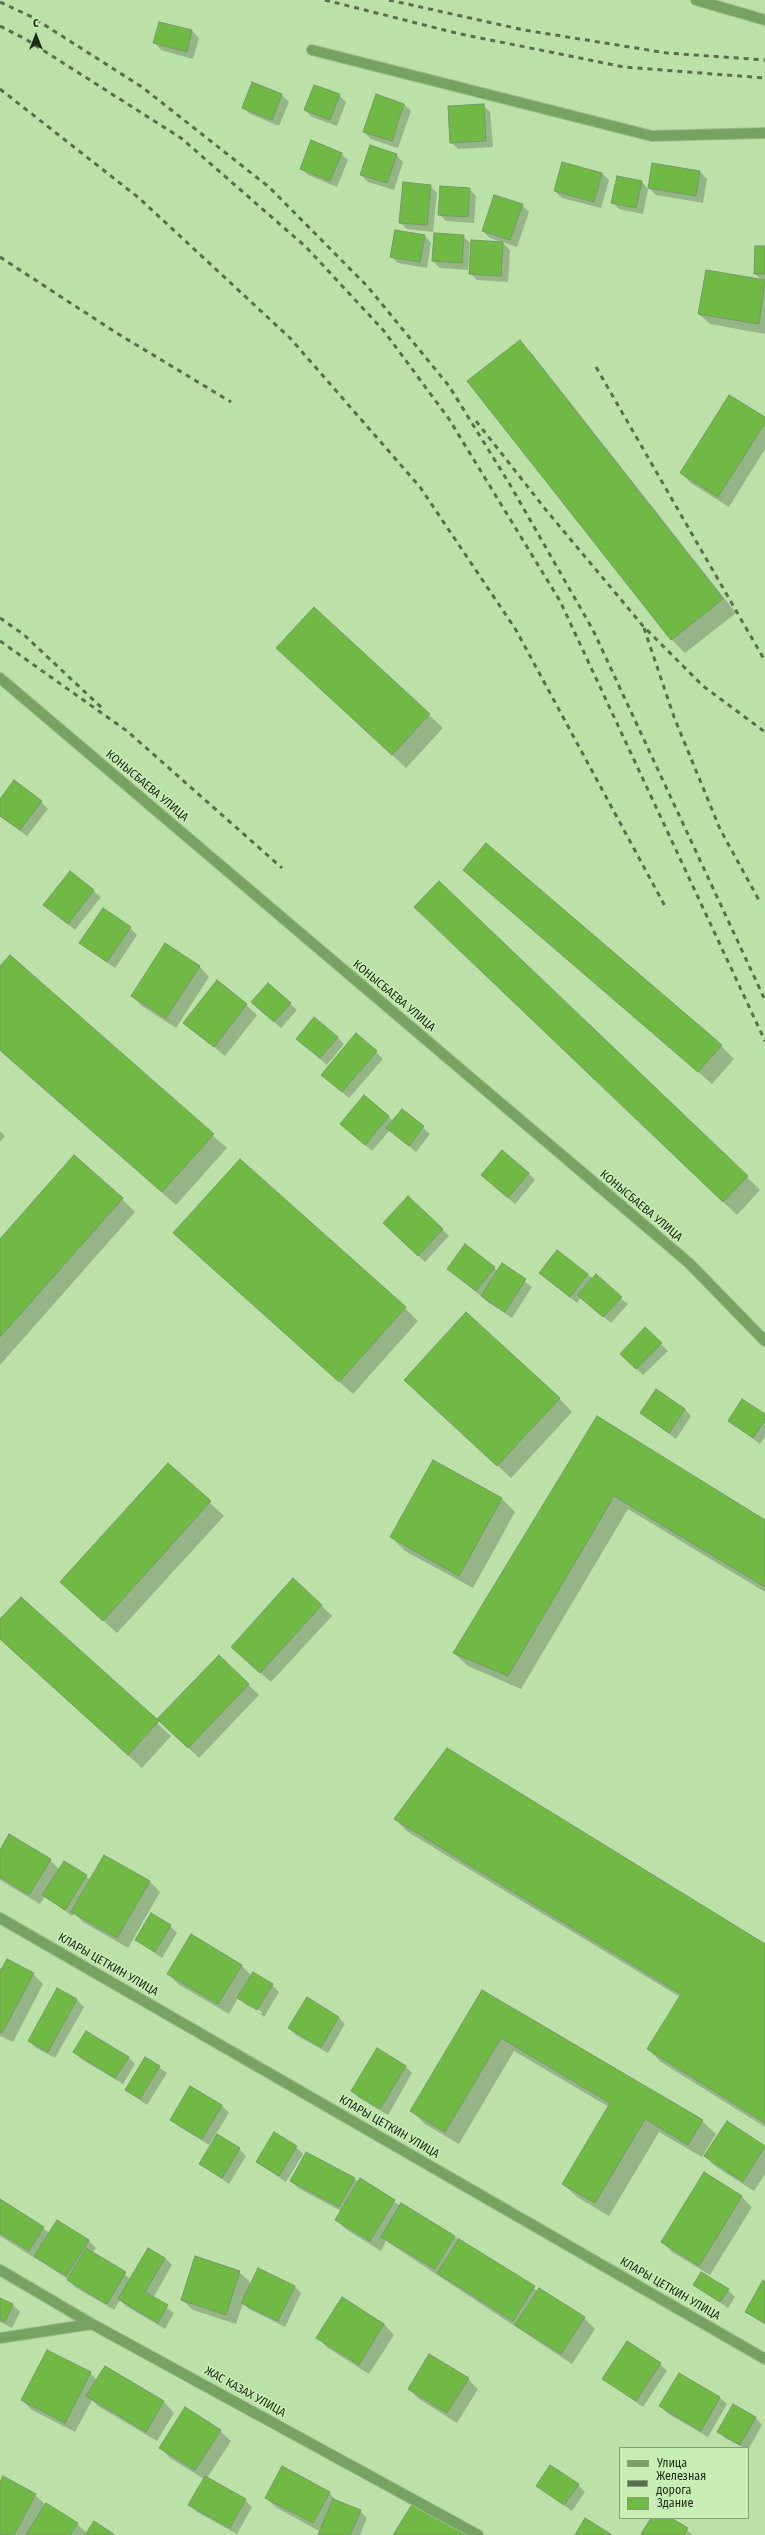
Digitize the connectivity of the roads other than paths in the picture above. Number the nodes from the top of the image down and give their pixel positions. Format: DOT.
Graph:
graph roads {
  1 [pos="696,0"];
  2 [pos="765,20"];
  3 [pos="312,50"];
  4 [pos="765,133"];
  5 [pos="0,678"];
  6 [pos="765,1341"];
  7 [pos="0,1918"];
  8 [pos="0,2270"];
  9 [pos="92,2324"];
  10 [pos="0,2338"];
  11 [pos="765,2359"];
  12 [pos="478,2535"];
  1 -- 2 [label="street"];
  3 -- 4 [label="street"];
  5 -- 6 [label="street, КОНЫСБАЕВА УЛИЦА"];
  7 -- 11 [label="street, КЛАРЫ ЦЕТКИН УЛИЦА"];
  8 -- 9 [label="street, ЖАС КАЗАХ УЛИЦА"];
  9 -- 10 [label="street"];
  9 -- 12 [label="street, ЖАС КАЗАХ УЛИЦА"];
}
